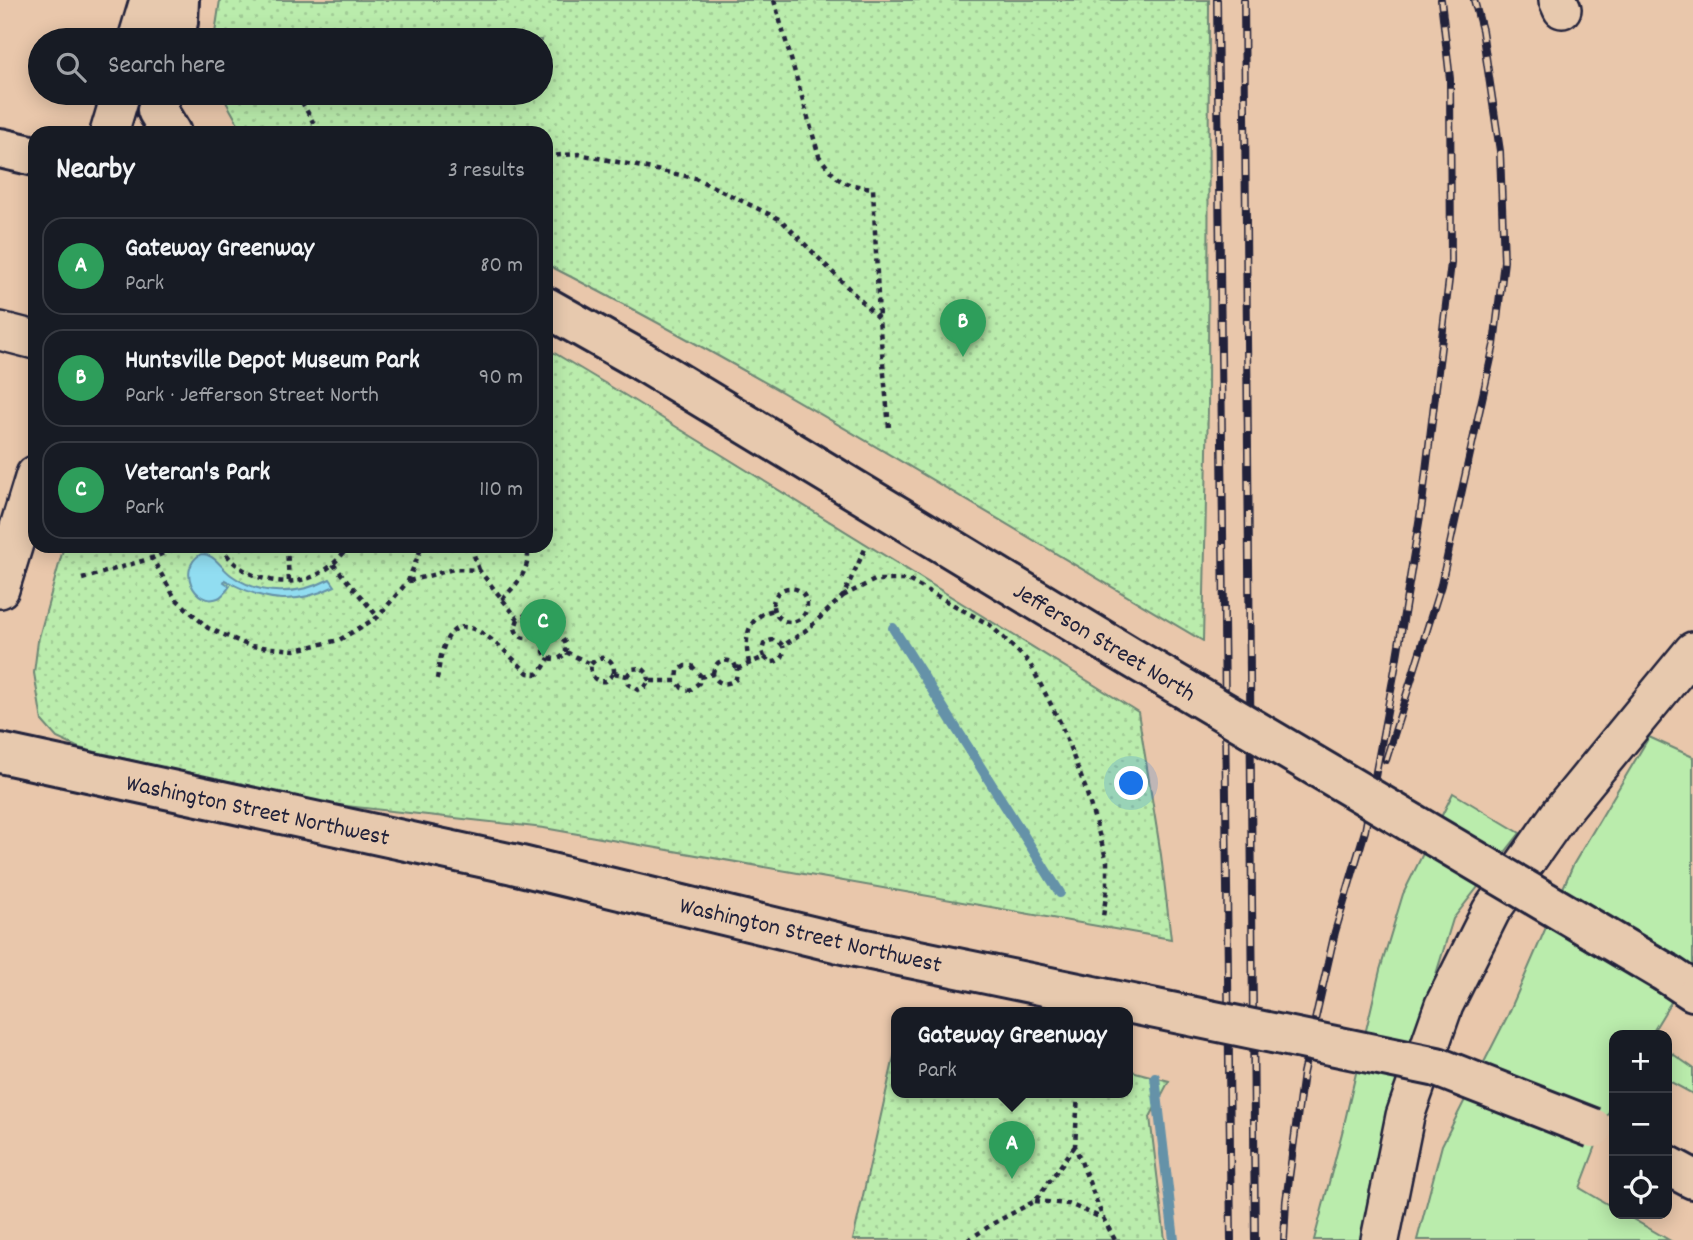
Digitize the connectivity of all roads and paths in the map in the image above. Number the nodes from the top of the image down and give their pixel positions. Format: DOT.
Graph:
graph roads {
  1 [pos="149,0"];
  2 [pos="179,0"];
  3 [pos="774,0"];
  4 [pos="140,28"];
  5 [pos="177,28"];
  6 [pos="117,105"];
  7 [pos="158,105"];
  8 [pos="304,105"];
  9 [pos="111,126"];
  10 [pos="167,126"];
  11 [pos="314,126"];
  12 [pos="0,148"];
  13 [pos="28,154"];
  14 [pos="553,156"];
  15 [pos="553,311"];
  16 [pos="878,318"];
  17 [pos="0,331"];
  18 [pos="28,339"];
  19 [pos="889,428"];
  20 [pos="28,498"];
  21 [pos="865,549"];
  22 [pos="151,553"];
  23 [pos="164,553"];
  24 [pos="224,553"];
  25 [pos="287,553"];
  26 [pos="343,553"];
  27 [pos="419,553"];
  28 [pos="473,553"];
  29 [pos="528,553"];
  30 [pos="152,558"];
  31 [pos="333,565"];
  32 [pos="479,570"];
  33 [pos="82,579"];
  34 [pos="408,581"];
  35 [pos="289,582"];
  36 [pos="0,589"];
  37 [pos="843,596"];
  38 [pos="502,599"];
  39 [pos="774,610"];
  40 [pos="378,617"];
  41 [pos="518,618"];
  42 [pos="536,634"];
  43 [pos="545,641"];
  44 [pos="783,646"];
  45 [pos="566,652"];
  46 [pos="764,657"];
  47 [pos="549,658"];
  48 [pos="749,663"];
  49 [pos="591,664"];
  50 [pos="737,669"];
  51 [pos="614,673"];
  52 [pos="1686,673"];
  53 [pos="713,674"];
  54 [pos="627,676"];
  55 [pos="700,676"];
  56 [pos="437,679"];
  57 [pos="649,681"];
  58 [pos="677,681"];
  59 [pos="0,753"];
  60 [pos="1103,917"];
  61 [pos="1679,982"];
  62 [pos="1078,1098"];
  63 [pos="1604,1133"];
  64 [pos="1075,1146"];
  65 [pos="1672,1168"];
  66 [pos="1693,1179"];
  67 [pos="1035,1202"];
  68 [pos="1103,1218"];
  69 [pos="968,1240"];
  70 [pos="1115,1240"];
  71 [pos="1380,1240"];
  1 -- 4 [label="street"];
  2 -- 5 [label="main road"];
  3 -- 16 [label="path"];
  6 -- 9 [label="street"];
  7 -- 10 [label="main road"];
  8 -- 11 [label="path"];
  12 -- 13 [label="main road"];
  14 -- 16 [label="path"];
  15 -- 61 [label="main road, Jefferson Street North, bridge"];
  16 -- 19 [label="path"];
  17 -- 18 [label="street"];
  20 -- 36 [label="street"];
  21 -- 37 [label="path"];
  22 -- 30 [label="path"];
  23 -- 30 [label="path"];
  24 -- 35 [label="path"];
  25 -- 35 [label="path"];
  26 -- 31 [label="path"];
  27 -- 34 [label="path"];
  28 -- 32 [label="path"];
  29 -- 38 [label="path"];
  30 -- 33 [label="path"];
  30 -- 40 [label="path"];
  31 -- 35 [label="path"];
  31 -- 40 [label="path"];
  32 -- 34 [label="path"];
  32 -- 38 [label="path"];
  34 -- 40 [label="path"];
  37 -- 44 [label="path"];
  37 -- 60 [label="path"];
  38 -- 41 [label="path"];
  39 -- 39 [label="path"];
  39 -- 48 [label="path"];
  41 -- 42 [label="path"];
  41 -- 42 [label="path"];
  42 -- 43 [label="path"];
  43 -- 45 [label="path"];
  43 -- 47 [label="path"];
  44 -- 46 [label="path"];
  44 -- 46 [label="path"];
  45 -- 47 [label="path"];
  45 -- 49 [label="path"];
  46 -- 48 [label="path"];
  47 -- 56 [label="path"];
  48 -- 50 [label="path"];
  49 -- 51 [label="path"];
  49 -- 51 [label="path"];
  50 -- 53 [label="path"];
  50 -- 53 [label="path"];
  51 -- 54 [label="path"];
  52 -- 71 [label="street"];
  53 -- 55 [label="path"];
  54 -- 57 [label="path"];
  54 -- 57 [label="path"];
  55 -- 58 [label="path"];
  55 -- 58 [label="path"];
  57 -- 58 [label="path"];
  59 -- 63 [label="main road, Washington Street Northwest, bridge"];
  62 -- 64 [label="path"];
  64 -- 67 [label="path"];
  64 -- 68 [label="path"];
  65 -- 66 [label="main road"];
  67 -- 68 [label="path"];
  67 -- 69 [label="path"];
  68 -- 70 [label="path"];
}
